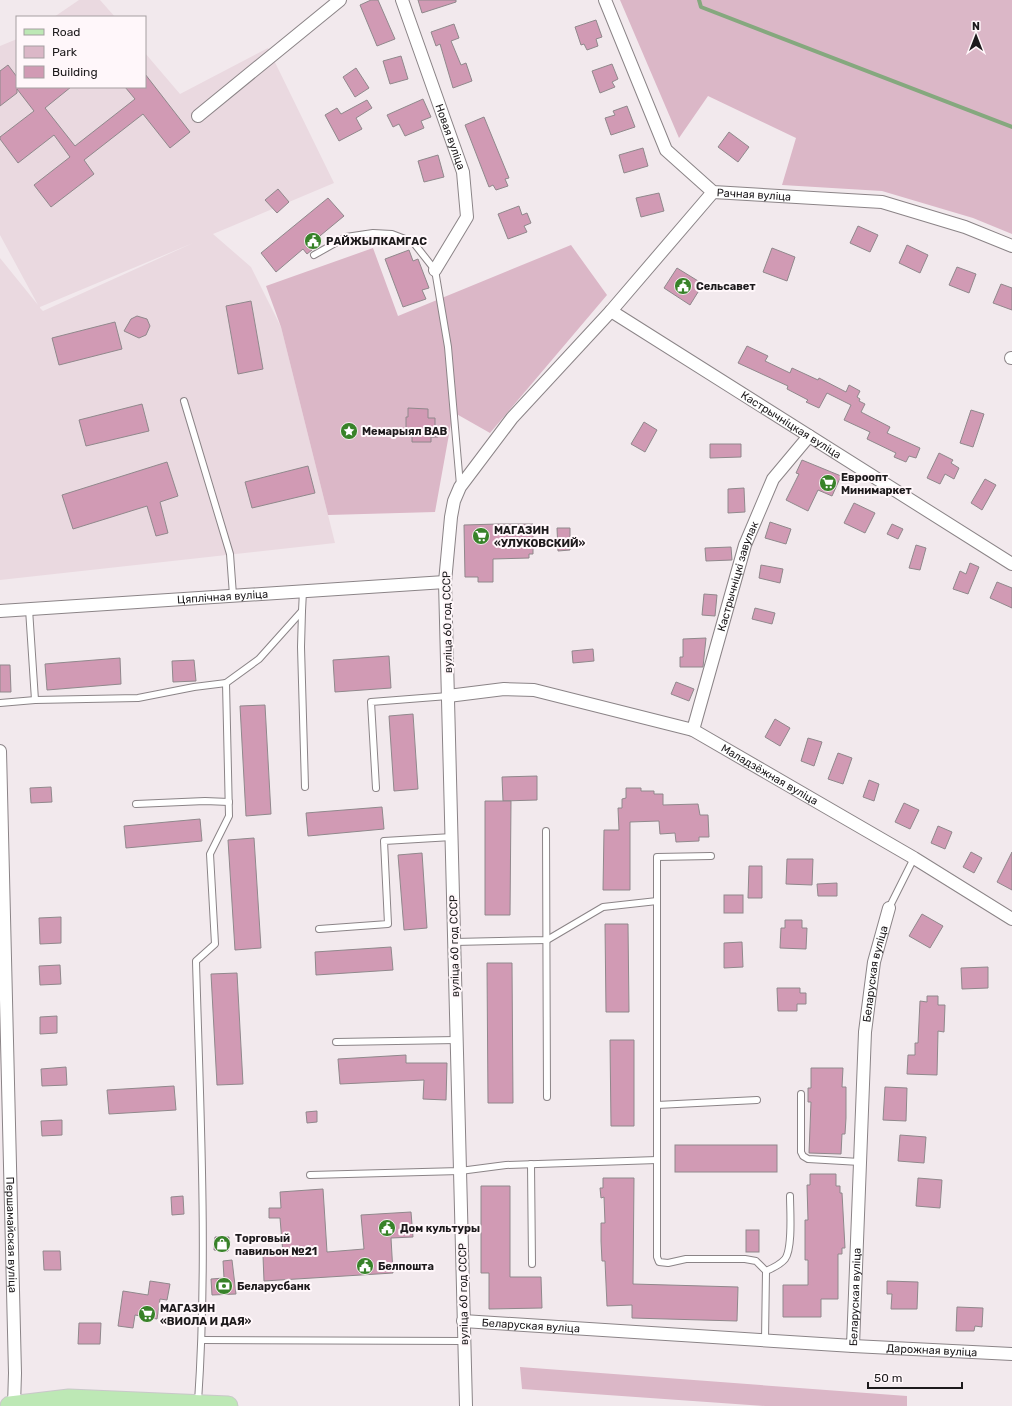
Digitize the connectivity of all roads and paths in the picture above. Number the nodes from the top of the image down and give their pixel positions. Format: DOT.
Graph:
graph roads {
  1 [pos="340,0"];
  2 [pos="402,0"];
  3 [pos="605,0"];
  4 [pos="198,116"];
  5 [pos="713,192"];
  6 [pos="1012,246"];
  7 [pos="314,255"];
  8 [pos="435,270"];
  9 [pos="611,311"];
  10 [pos="184,401"];
  11 [pos="809,436"];
  12 [pos="460,487"];
  13 [pos="1012,564"];
  14 [pos="445,582"];
  15 [pos="303,591"];
  16 [pos="232,595"];
  17 [pos="29,609"];
  18 [pos="0,611"];
  19 [pos="302,611"];
  20 [pos="226,683"];
  21 [pos="448,696"];
  22 [pos="35,700"];
  23 [pos="0,703"];
  24 [pos="693,730"];
  25 [pos="0,751"];
  26 [pos="305,787"];
  27 [pos="376,788"];
  28 [pos="228,802"];
  29 [pos="136,804"];
  30 [pos="546,830"];
  31 [pos="452,837"];
  32 [pos="711,856"];
  33 [pos="914,858"];
  34 [pos="657,901"];
  35 [pos="889,908"];
  36 [pos="1012,919"];
  37 [pos="319,929"];
  38 [pos="546,940"];
  39 [pos="454,942"];
  40 [pos="456,1040"];
  41 [pos="336,1042"];
  42 [pos="801,1094"];
  43 [pos="547,1097"];
  44 [pos="758,1100"];
  45 [pos="657,1105"];
  46 [pos="657,1160"];
  47 [pos="860,1162"];
  48 [pos="531,1164"];
  49 [pos="460,1171"];
  50 [pos="310,1175"];
  51 [pos="790,1196"];
  52 [pos="532,1264"];
  53 [pos="766,1271"];
  54 [pos="463,1321"];
  55 [pos="202,1340"];
  56 [pos="765,1340"];
  57 [pos="464,1341"];
  58 [pos="853,1346"];
  59 [pos="1012,1354"];
  60 [pos="197,1404"];
  61 [pos="10,1405"];
  62 [pos="228,1406"];
  63 [pos="466,1406"];
  1 -- 4 [label="street"];
  2 -- 8 [label="street, Новая вуліца"];
  3 -- 5 [label="street, Рачная вуліца"];
  5 -- 6 [label="street, Рачная вуліца"];
  5 -- 9 [label="street, вуліца 60 год СССР"];
  7 -- 8 [label="lane"];
  8 -- 12 [label="lane"];
  9 -- 11 [label="street, Кастрычніцкая вуліца"];
  9 -- 12 [label="street, вуліца 60 год СССР"];
  10 -- 16 [label="lane"];
  11 -- 13 [label="street, Кастрычніцкая вуліца"];
  11 -- 24 [label="street, Кастрычніцкі завулак"];
  12 -- 14 [label="street, вуліца 60 год СССР"];
  14 -- 15 [label="street, Цяплічная вуліца"];
  14 -- 21 [label="street, вуліца 60 год СССР"];
  15 -- 16 [label="street, Цяплічная вуліца"];
  15 -- 19 [label="lane"];
  16 -- 17 [label="street, Цяплічная вуліца"];
  17 -- 18 [label="street, Цяплічная вуліца"];
  17 -- 22 [label="lane"];
  19 -- 20 [label="lane"];
  19 -- 26 [label="lane"];
  20 -- 22 [label="lane"];
  20 -- 28 [label="lane"];
  21 -- 24 [label="street, Маладзёжная вуліца"];
  21 -- 27 [label="lane"];
  21 -- 31 [label="street, вуліца 60 год СССР"];
  22 -- 23 [label="lane"];
  24 -- 33 [label="street, Маладзёжная вуліца"];
  25 -- 61 [label="street, Першамайская вуліца"];
  28 -- 29 [label="lane"];
  28 -- 55 [label="lane"];
  30 -- 38 [label="lane"];
  31 -- 37 [label="lane"];
  31 -- 39 [label="street, вуліца 60 год СССР"];
  32 -- 34 [label="lane"];
  33 -- 35 [label="lane"];
  33 -- 36 [label="street, Маладзёжная вуліца"];
  34 -- 38 [label="lane"];
  34 -- 45 [label="lane"];
  35 -- 47 [label="street, Беларуская вуліца"];
  38 -- 39 [label="lane"];
  38 -- 43 [label="lane"];
  39 -- 40 [label="street, вуліца 60 год СССР"];
  40 -- 41 [label="lane"];
  40 -- 49 [label="street, вуліца 60 год СССР"];
  42 -- 47 [label="lane"];
  44 -- 45 [label="lane"];
  45 -- 46 [label="lane"];
  46 -- 48 [label="lane"];
  46 -- 53 [label="lane"];
  47 -- 58 [label="street, Беларуская вуліца"];
  48 -- 49 [label="lane"];
  48 -- 52 [label="lane"];
  49 -- 50 [label="lane"];
  49 -- 54 [label="street, вуліца 60 год СССР"];
  51 -- 53 [label="lane"];
  53 -- 56 [label="lane"];
  54 -- 56 [label="street, Беларуская вуліца"];
  54 -- 57 [label="street, вуліца 60 год СССР"];
  55 -- 57 [label="lane"];
  55 -- 60 [label="lane"];
  56 -- 58 [label="street, Беларуская вуліца"];
  57 -- 63 [label="street, вуліца 60 год СССР"];
  58 -- 59 [label="street, Дарожная вуліца"];
  60 -- 61 [label="main road"];
  60 -- 62 [label="main road"];
}
